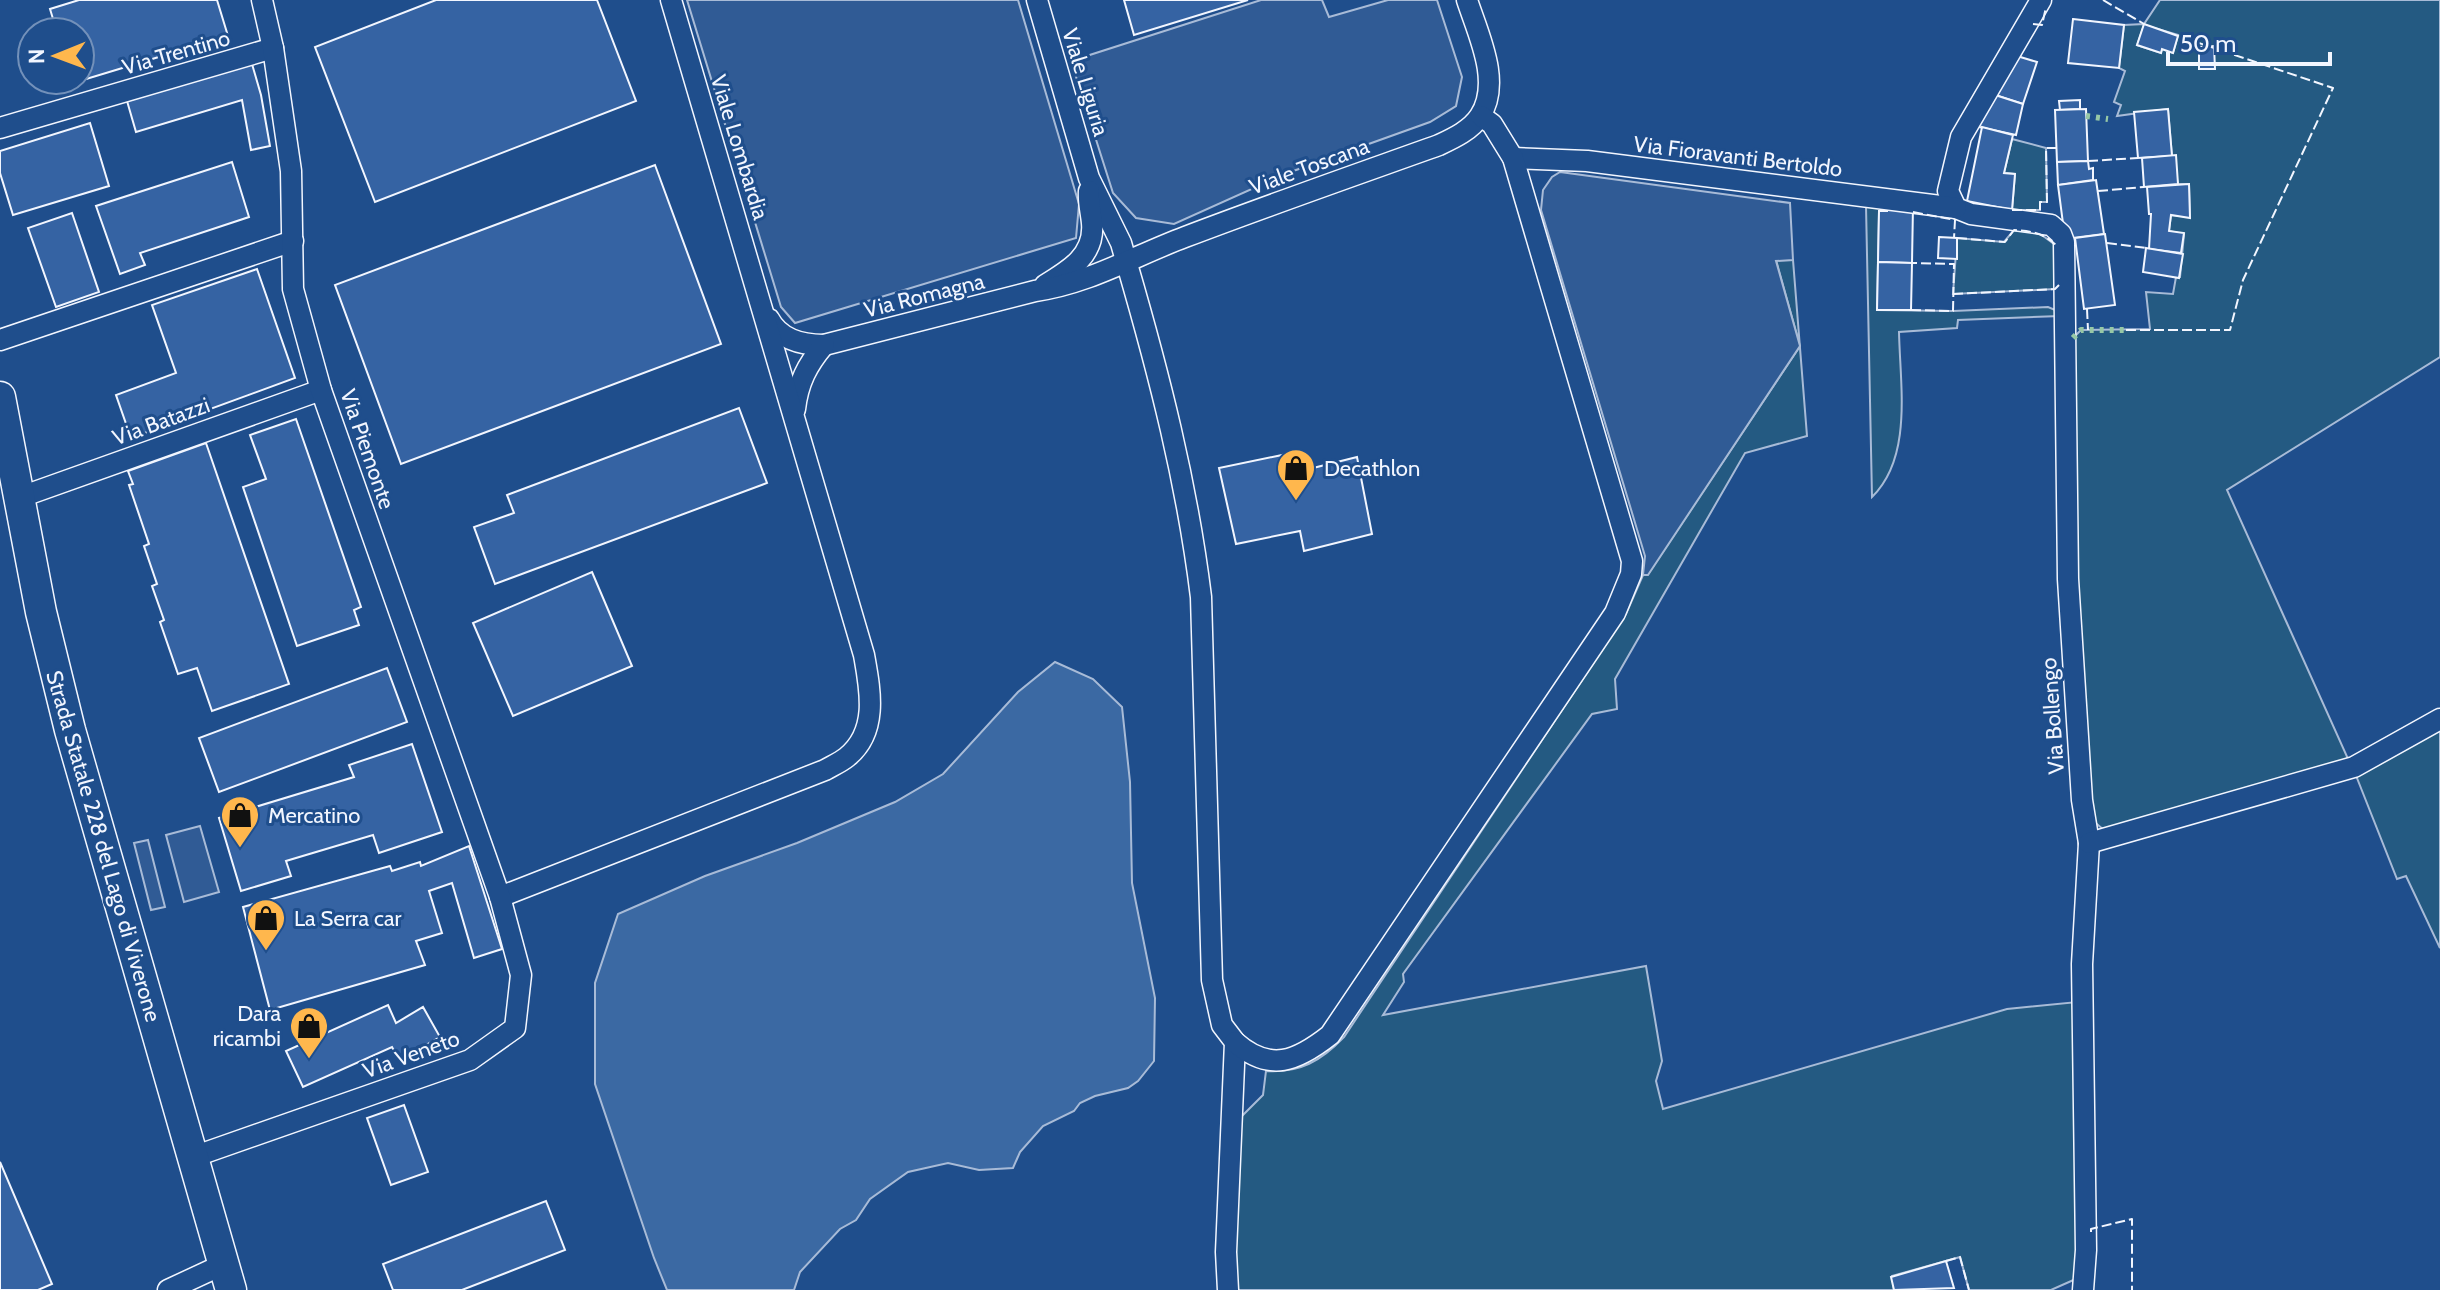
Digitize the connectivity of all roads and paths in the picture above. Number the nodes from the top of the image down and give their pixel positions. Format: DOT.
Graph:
graph roads {
  1 [pos="262,0"];
  2 [pos="671,0"];
  3 [pos="1037,0"];
  4 [pos="1467,0"];
  5 [pos="2041,0"];
  6 [pos="273,48"];
  7 [pos="1481,116"];
  8 [pos="0,128"];
  9 [pos="1513,158"];
  10 [pos="1089,178"];
  11 [pos="1964,211"];
  12 [pos="293,241"];
  13 [pos="1127,264"];
  14 [pos="1035,291"];
  15 [pos="763,308"];
  16 [pos="0,340"];
  17 [pos="824,345"];
  18 [pos="321,390"];
  19 [pos="0,398"];
  20 [pos="794,420"];
  21 [pos="18,498"];
  22 [pos="2440,719"];
  23 [pos="2089,843"];
  24 [pos="500,897"];
  25 [pos="1235,1042"];
  26 [pos="193,1157"];
  27 [pos="227,1277"];
  28 [pos="168,1290"];
  29 [pos="1228,1290"];
  30 [pos="2083,1290"];
  1 -- 6 [label="street, Via Piemonte"];
  2 -- 15 [label="street, Viale Lombardia"];
  3 -- 10 [label="street, Viale Liguria"];
  4 -- 7 [label="street"];
  5 -- 11 [label="street"];
  6 -- 8 [label="street, Via Trentino"];
  6 -- 12 [label="street, Via Piemonte"];
  7 -- 9 [label="street"];
  7 -- 13 [label="street, Viale Toscana"];
  9 -- 11 [label="street, Via Fioravanti Bertoldo"];
  9 -- 25 [label="street"];
  10 -- 13 [label="street"];
  10 -- 14 [label="street"];
  11 -- 23 [label="street, Via Bollengo"];
  12 -- 16 [label="street"];
  12 -- 18 [label="street, Via Piemonte"];
  13 -- 14 [label="street, Viale Toscana"];
  13 -- 25 [label="street"];
  14 -- 17 [label="street, Via Romagna"];
  15 -- 17 [label="street"];
  15 -- 20 [label="street, Viale Lombardia"];
  17 -- 20 [label="street"];
  18 -- 21 [label="street, Via Batazzi"];
  18 -- 24 [label="street, Via Piemonte"];
  19 -- 21 [label="main road, Strada Statale 228 del Lago di Viverone"];
  20 -- 24 [label="street, Viale Lombardia"];
  21 -- 26 [label="main road, Strada Statale 228 del Lago di Viverone"];
  22 -- 23 [label="street"];
  23 -- 30 [label="street, Via Bollengo"];
  24 -- 26 [label="street, Via Veneto"];
  25 -- 29 [label="street"];
  26 -- 27 [label="main road, Strada Statale 228 del Lago di Viverone"];
  27 -- 28 [label="street"];
}
